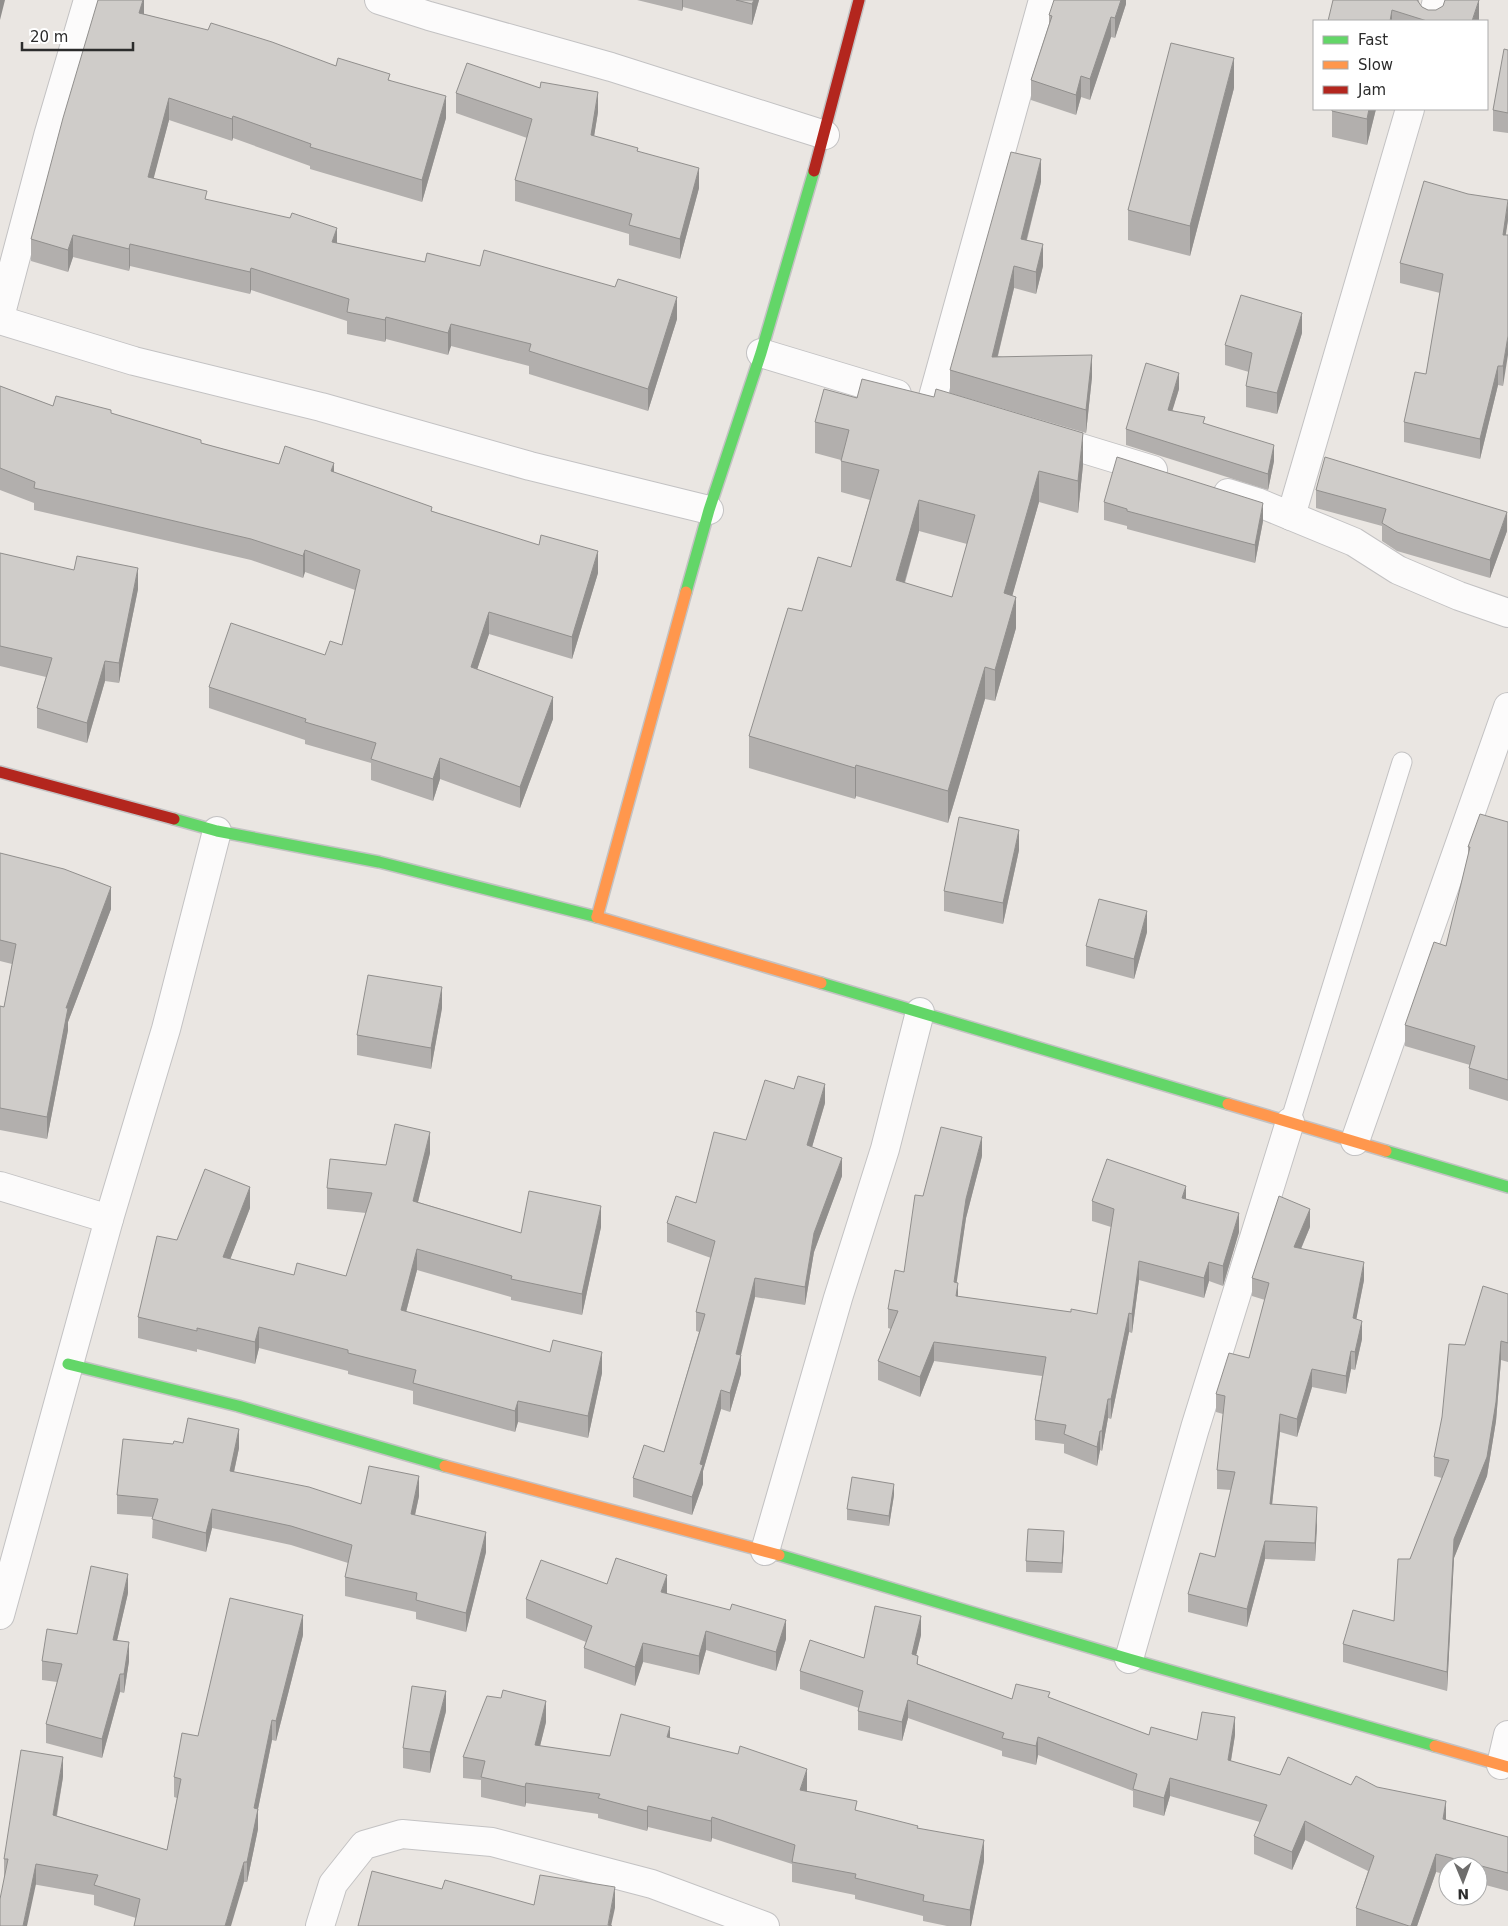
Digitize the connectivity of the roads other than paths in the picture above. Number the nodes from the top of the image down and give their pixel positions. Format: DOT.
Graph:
graph roads {
  1 [pos="88,0"];
  2 [pos="379,0"];
  3 [pos="859,0"];
  4 [pos="1043,0"];
  5 [pos="1437,0"];
  6 [pos="1432,20"];
  7 [pos="1410,110"];
  8 [pos="825,135"];
  9 [pos="0,318"];
  10 [pos="761,353"];
  11 [pos="931,404"];
  12 [pos="959,412"];
  13 [pos="1024,431"];
  14 [pos="1173,476"];
  15 [pos="1201,485"];
  16 [pos="709,510"];
  17 [pos="1291,516"];
  18 [pos="1508,613"];
  19 [pos="1508,707"];
  20 [pos="1402,762"];
  21 [pos="0,772"];
  22 [pos="217,831"];
  23 [pos="597,918"];
  24 [pos="920,1012"];
  25 [pos="1290,1122"];
  26 [pos="1354,1141"];
  27 [pos="0,1186"];
  28 [pos="1508,1187"];
  29 [pos="109,1219"];
  30 [pos="68,1364"];
  31 [pos="10,1546"];
  32 [pos="765,1551"];
  33 [pos="0,1615"];
  34 [pos="1130,1659"];
  35 [pos="1508,1735"];
  36 [pos="1505,1766"];
  37 [pos="320,1926"];
  38 [pos="765,1926"];
  1 -- 9 [label="street"];
  2 -- 8 [label="street"];
  3 -- 8 [label="street"];
  4 -- 11 [label="street"];
  5 -- 6 [label="street"];
  7 -- 17 [label="street"];
  8 -- 10 [label="street"];
  9 -- 16 [label="street"];
  10 -- 11 [label="street"];
  10 -- 16 [label="street"];
  11 -- 12 [label="street"];
  13 -- 14 [label="street"];
  15 -- 17 [label="street"];
  16 -- 23 [label="street"];
  17 -- 18 [label="street"];
  19 -- 26 [label="street"];
  20 -- 25 [label="lane"];
  21 -- 22 [label="street"];
  22 -- 23 [label="street"];
  22 -- 29 [label="street"];
  23 -- 24 [label="street"];
  24 -- 25 [label="street"];
  24 -- 32 [label="street"];
  25 -- 26 [label="street"];
  25 -- 34 [label="street"];
  26 -- 28 [label="street"];
  27 -- 29 [label="street"];
  29 -- 30 [label="street"];
  30 -- 31 [label="street"];
  30 -- 32 [label="street"];
  31 -- 33 [label="street"];
  32 -- 34 [label="street"];
  34 -- 36 [label="street"];
  35 -- 36 [label="street"];
  37 -- 38 [label="street"];
}
